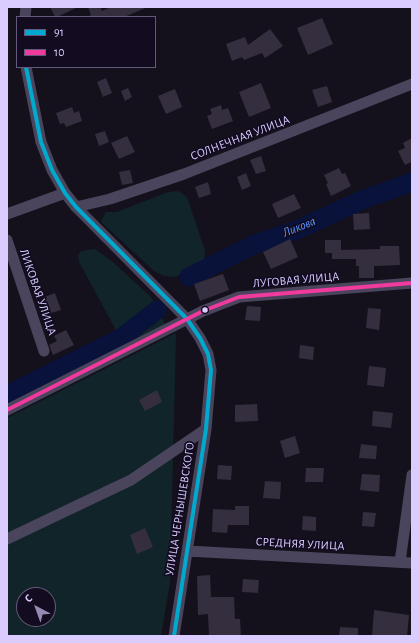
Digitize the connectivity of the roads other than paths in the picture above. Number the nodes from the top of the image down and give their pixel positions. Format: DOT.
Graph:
graph roads {
  1 [pos="26,68"];
  2 [pos="412,84"];
  3 [pos="66,195"];
  4 [pos="76,207"];
  5 [pos="7,214"];
  6 [pos="7,240"];
  7 [pos="412,284"];
  8 [pos="187,319"];
  9 [pos="44,351"];
  10 [pos="7,410"];
  11 [pos="206,429"];
  12 [pos="412,475"];
  13 [pos="7,539"];
  14 [pos="187,551"];
  15 [pos="400,562"];
  16 [pos="412,563"];
  17 [pos="174,636"];
  1 -- 3 [label="street"];
  2 -- 4 [label="street, СОЛНЕЧНАЯ УЛИЦА"];
  3 -- 4 [label="street, УЛИЦА ЧЕРНЫШЕВСКОГО"];
  3 -- 5 [label="street"];
  4 -- 8 [label="street, УЛИЦА ЧЕРНЫШЕВСКОГО"];
  6 -- 9 [label="street, ЛИКОВАЯ УЛИЦА"];
  7 -- 8 [label="street, ЛУГОВАЯ УЛИЦА"];
  8 -- 10 [label="street, ЛУГОВАЯ УЛИЦА"];
  8 -- 11 [label="street, УЛИЦА ЧЕРНЫШЕВСКОГО"];
  11 -- 13 [label="street"];
  11 -- 14 [label="street, УЛИЦА ЧЕРНЫШЕВСКОГО"];
  12 -- 15 [label="street"];
  14 -- 15 [label="street, СРЕДНЯЯ УЛИЦА"];
  14 -- 17 [label="street, УЛИЦА ЧЕРНЫШЕВСКОГО"];
  15 -- 16 [label="street, СРЕДНЯЯ УЛИЦА"];
}
